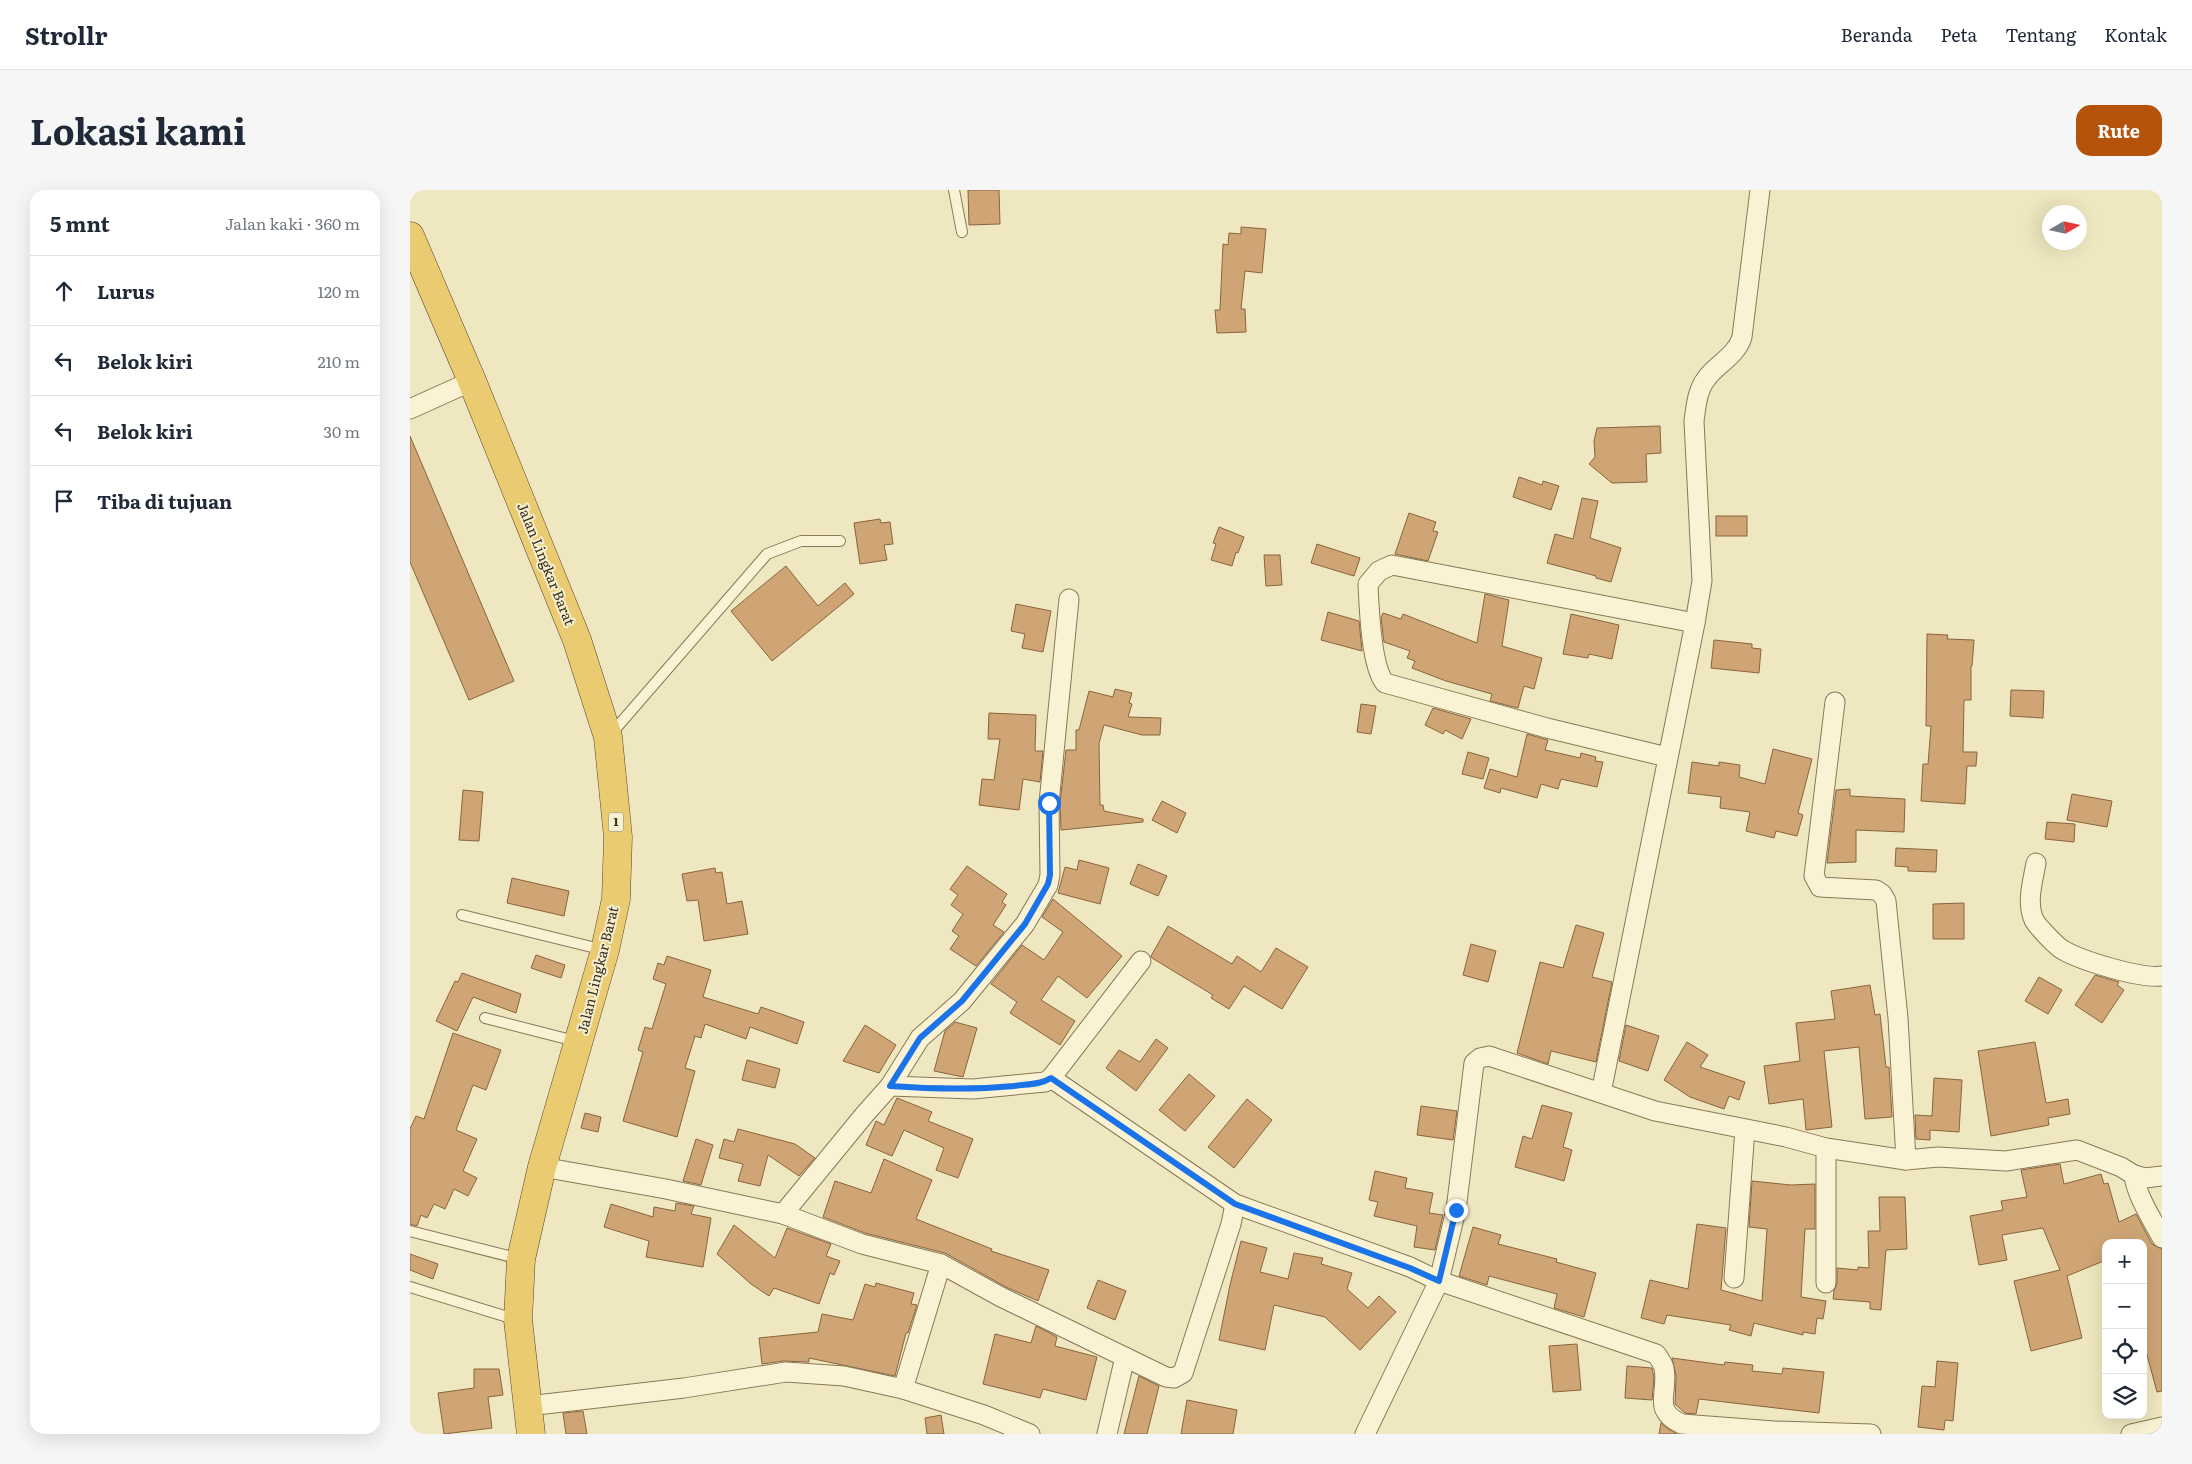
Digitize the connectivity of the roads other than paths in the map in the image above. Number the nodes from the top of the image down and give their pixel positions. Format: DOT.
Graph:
graph roads {
  1 [pos="954,190"];
  2 [pos="1760,190"];
  3 [pos="962,232"];
  4 [pos="412,246"];
  5 [pos="472,381"];
  6 [pos="410,409"];
  7 [pos="840,541"];
  8 [pos="1069,599"];
  9 [pos="1695,623"];
  10 [pos="1835,702"];
  11 [pos="608,737"];
  12 [pos="1668,758"];
  13 [pos="2036,863"];
  14 [pos="462,915"];
  15 [pos="605,950"];
  16 [pos="1141,960"];
  17 [pos="2162,976"];
  18 [pos="485,1018"];
  19 [pos="580,1042"];
  20 [pos="1051,1078"];
  21 [pos="890,1086"];
  22 [pos="1601,1092"];
  23 [pos="1745,1129"];
  24 [pos="1826,1148"];
  25 [pos="1906,1160"];
  26 [pos="542,1167"];
  27 [pos="2134,1175"];
  28 [pos="2162,1176"];
  29 [pos="1235,1204"];
  30 [pos="783,1214"];
  31 [pos="410,1231"];
  32 [pos="2162,1238"];
  33 [pos="521,1259"];
  34 [pos="941,1264"];
  35 [pos="1734,1278"];
  36 [pos="1439,1281"];
  37 [pos="1826,1283"];
  38 [pos="410,1287"];
  39 [pos="518,1320"];
  40 [pos="1125,1357"];
  41 [pos="904,1389"];
  42 [pos="528,1406"];
  43 [pos="2162,1427"];
  44 [pos="531,1434"];
  45 [pos="1030,1434"];
  46 [pos="1107,1434"];
  47 [pos="1365,1434"];
  48 [pos="1870,1434"];
  49 [pos="2131,1434"];
  1 -- 3 [label="lane"];
  2 -- 9 [label="street"];
  4 -- 5 [label="highway, Jalan Lingkar Barat / 1"];
  5 -- 6 [label="street"];
  5 -- 11 [label="highway, Jalan Lingkar Barat / 1"];
  7 -- 11 [label="lane"];
  8 -- 21 [label="street"];
  9 -- 12 [label="street"];
  9 -- 12 [label="street"];
  10 -- 25 [label="street"];
  11 -- 15 [label="highway, Jalan Lingkar Barat / 1"];
  12 -- 22 [label="street"];
  13 -- 17 [label="street"];
  14 -- 15 [label="lane"];
  15 -- 19 [label="highway, Jalan Lingkar Barat / 1"];
  16 -- 20 [label="street"];
  18 -- 19 [label="lane"];
  19 -- 26 [label="highway, Jalan Lingkar Barat / 1"];
  20 -- 21 [label="street"];
  20 -- 29 [label="street"];
  21 -- 30 [label="street"];
  22 -- 23 [label="street"];
  22 -- 36 [label="street"];
  23 -- 24 [label="street"];
  23 -- 35 [label="street"];
  24 -- 25 [label="street"];
  24 -- 37 [label="street"];
  25 -- 27 [label="street"];
  26 -- 30 [label="street"];
  26 -- 33 [label="highway, Jalan Lingkar Barat / 1"];
  27 -- 28 [label="street"];
  27 -- 32 [label="street"];
  29 -- 36 [label="street"];
  29 -- 40 [label="street"];
  30 -- 34 [label="street"];
  31 -- 33 [label="lane"];
  33 -- 39 [label="highway, Jalan Lingkar Barat / 1"];
  34 -- 40 [label="street"];
  34 -- 41 [label="street"];
  36 -- 47 [label="street"];
  36 -- 48 [label="street"];
  38 -- 39 [label="lane"];
  39 -- 42 [label="highway, Jalan Lingkar Barat / 1"];
  40 -- 46 [label="street"];
  41 -- 42 [label="street"];
  41 -- 45 [label="street"];
  42 -- 44 [label="highway, Jalan Lingkar Barat / 1"];
  43 -- 49 [label="street"];
}
